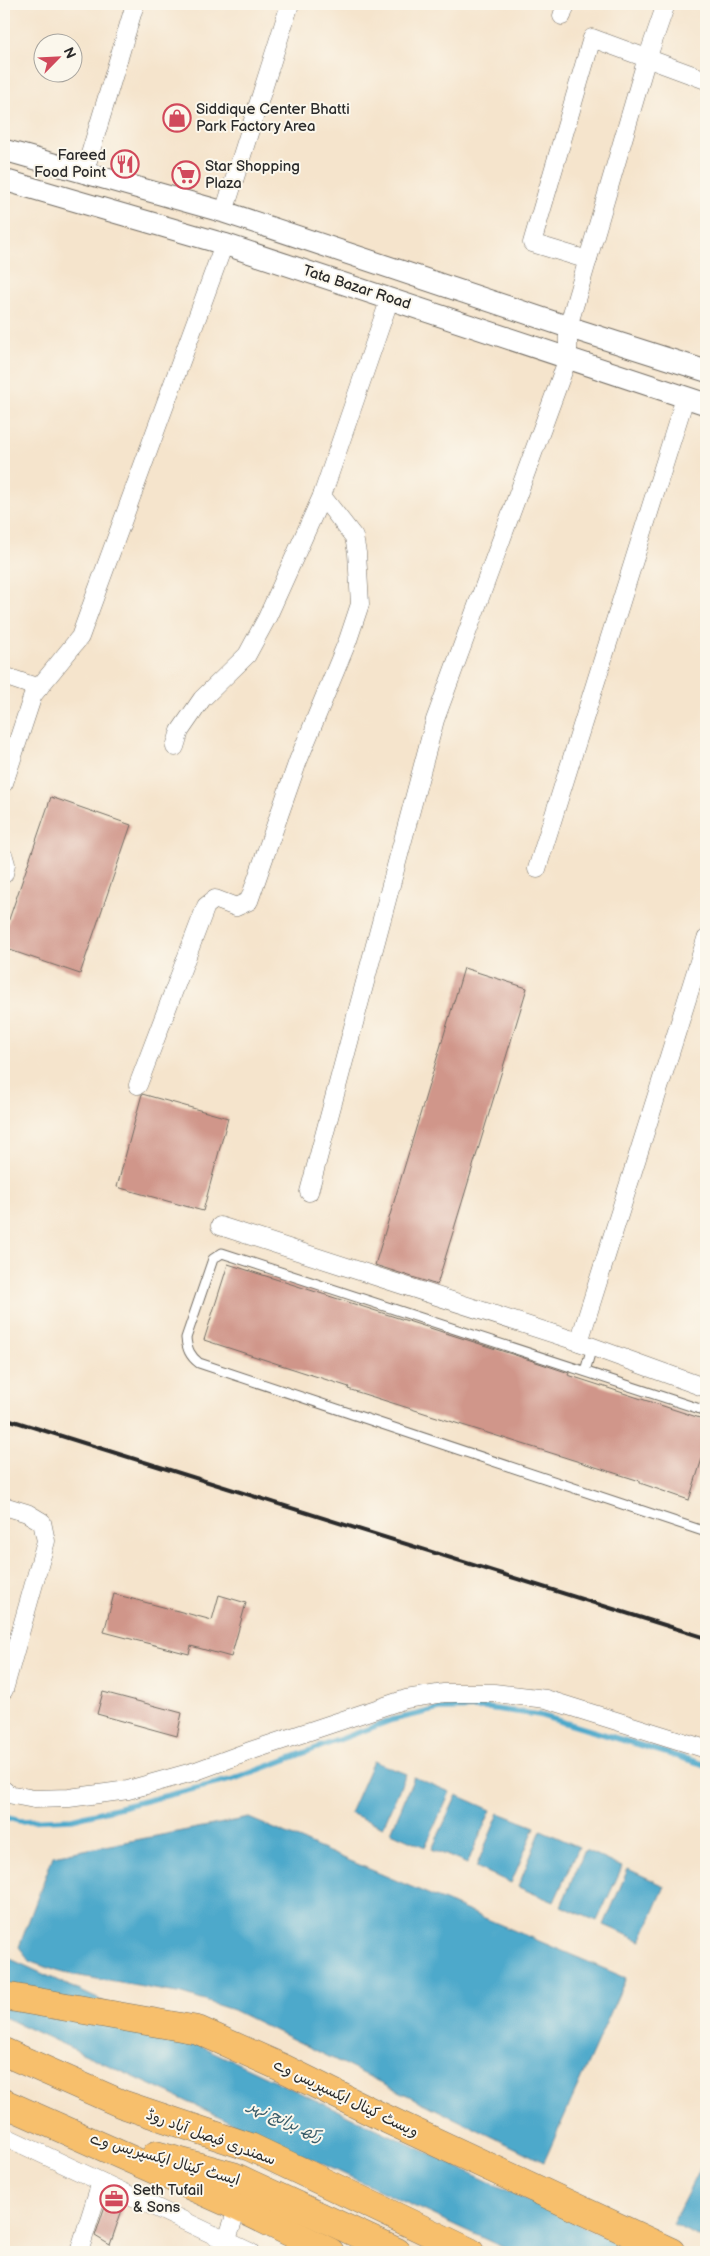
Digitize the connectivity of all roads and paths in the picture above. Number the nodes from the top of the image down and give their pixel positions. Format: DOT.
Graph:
graph roads {
  1 [pos="135,4"];
  2 [pos="290,4"];
  3 [pos="666,4"];
  4 [pos="648,59"];
  5 [pos="706,80"];
  6 [pos="4,150"];
  7 [pos="84,174"];
  8 [pos="4,180"];
  9 [pos="224,212"];
  10 [pos="224,244"];
  11 [pos="588,260"];
  12 [pos="390,298"];
  13 [pos="568,327"];
  14 [pos="568,358"];
  15 [pos="706,371"];
  16 [pos="685,398"];
  17 [pos="706,404"];
  18 [pos="322,496"];
  19 [pos="4,676"];
  20 [pos="39,688"];
  21 [pos="175,747"];
  22 [pos="4,783"];
  23 [pos="4,857"];
  24 [pos="536,869"];
  25 [pos="4,874"];
  26 [pos="706,939"];
  27 [pos="138,1085"];
  28 [pos="309,1192"];
  29 [pos="220,1226"];
  30 [pos="585,1345"];
  31 [pos="585,1371"];
  32 [pos="706,1388"];
  33 [pos="706,1412"];
  34 [pos="4,1506"];
  35 [pos="706,1532"];
  36 [pos="4,1690"];
  37 [pos="706,1749"];
  38 [pos="4,1790"];
  39 [pos="4,1996"];
  40 [pos="4,2052"];
  41 [pos="5,2107"];
  42 [pos="69,2131"];
  43 [pos="4,2136"];
  44 [pos="101,2182"];
  45 [pos="238,2207"];
  46 [pos="224,2247"];
  47 [pos="79,2252"];
  48 [pos="250,2252"];
  49 [pos="330,2252"];
  50 [pos="397,2252"];
  51 [pos="470,2252"];
  52 [pos="671,2252"];
  1 -- 7 [label="street"];
  2 -- 9 [label="street"];
  3 -- 4 [label="street"];
  4 -- 5 [label="street"];
  4 -- 11 [label="street"];
  4 -- 11 [label="street"];
  6 -- 7 [label="street, Tata Bazar Road"];
  7 -- 9 [label="street, Tata Bazar Road"];
  8 -- 10 [label="street, Tata Bazar Road"];
  9 -- 13 [label="street, Tata Bazar Road"];
  10 -- 12 [label="street, Tata Bazar Road"];
  10 -- 20 [label="street"];
  11 -- 13 [label="street"];
  12 -- 14 [label="street, Tata Bazar Road"];
  12 -- 18 [label="street"];
  13 -- 14 [label="street"];
  13 -- 15 [label="street, Tata Bazar Road"];
  14 -- 16 [label="street, Tata Bazar Road"];
  14 -- 28 [label="street"];
  16 -- 17 [label="street, Tata Bazar Road"];
  16 -- 24 [label="street"];
  18 -- 21 [label="street"];
  18 -- 27 [label="street"];
  19 -- 20 [label="street"];
  20 -- 22 [label="street"];
  23 -- 25 [label="street"];
  26 -- 30 [label="street"];
  29 -- 30 [label="street"];
  30 -- 31 [label="lane"];
  30 -- 32 [label="street"];
  31 -- 33 [label="lane"];
  31 -- 35 [label="lane"];
  34 -- 36 [label="street"];
  37 -- 38 [label="street"];
  39 -- 52 [label="main road, ویسٹ کینال ایکسپریس وے"];
  40 -- 51 [label="main road, سمندری فیصل آباد روڈ"];
  41 -- 42 [label="main road"];
  42 -- 45 [label="main road"];
  42 -- 50 [label="main road, ایسٹ کینال ایکسپریس وے"];
  43 -- 44 [label="street"];
  44 -- 46 [label="street"];
  44 -- 47 [label="street"];
  45 -- 46 [label="street"];
  45 -- 49 [label="main road"];
  46 -- 48 [label="street"];
}
